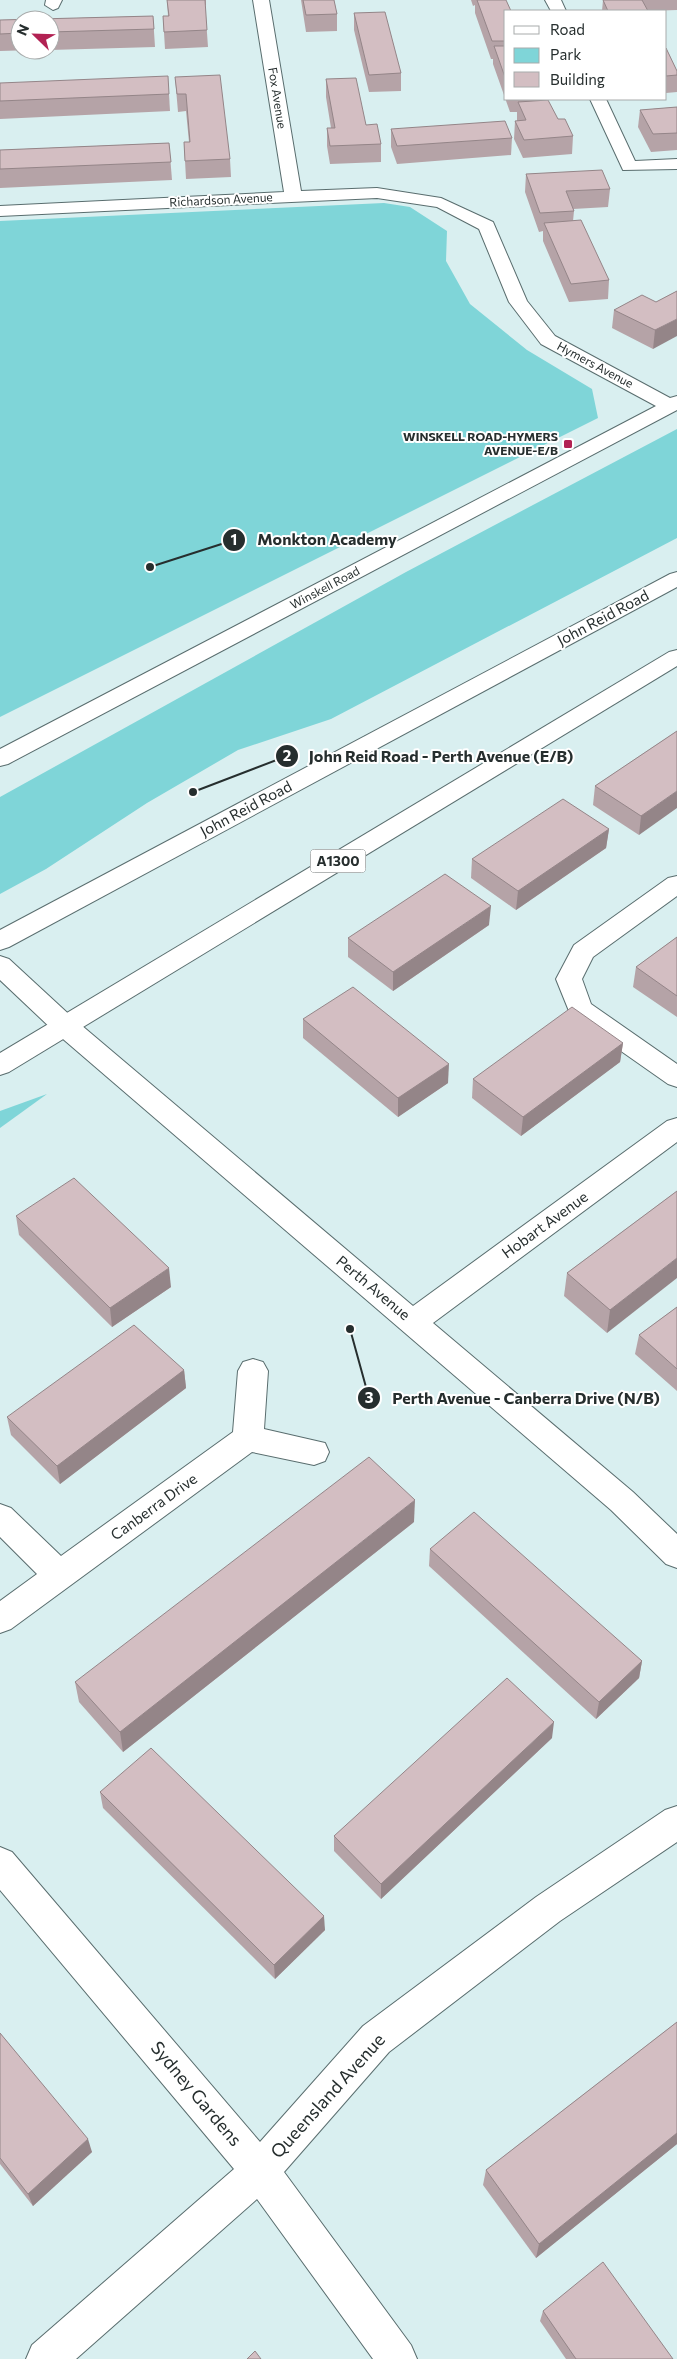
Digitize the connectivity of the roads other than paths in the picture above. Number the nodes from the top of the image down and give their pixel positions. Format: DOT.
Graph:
graph roads {
  1 [pos="261,0"];
  2 [pos="598,100"];
  3 [pos="677,164"];
  4 [pos="293,197"];
  5 [pos="441,203"];
  6 [pos="0,211"];
  7 [pos="674,404"];
  8 [pos="677,578"];
  9 [pos="677,658"];
  10 [pos="0,759"];
  11 [pos="677,884"];
  12 [pos="0,942"];
  13 [pos="0,965"];
  14 [pos="65,1026"];
  15 [pos="0,1065"];
  16 [pos="677,1077"];
  17 [pos="677,1128"];
  18 [pos="413,1322"];
  19 [pos="252,1372"];
  20 [pos="248,1438"];
  21 [pos="314,1452"];
  22 [pos="0,1516"];
  23 [pos="677,1554"];
  24 [pos="59,1576"];
  25 [pos="0,1619"];
  26 [pos="677,1822"];
  27 [pos="0,1864"];
  28 [pos="260,2171"];
  29 [pos="46,2359"];
  30 [pos="397,2359"];
  1 -- 4 [label="main road, Fox Avenue"];
  2 -- 3 [label="main road"];
  4 -- 5 [label="main road, Richardson Avenue"];
  4 -- 6 [label="main road, Richardson Avenue"];
  5 -- 7 [label="main road, Hymers Avenue"];
  7 -- 10 [label="main road, Winskell Road"];
  8 -- 12 [label="main road, John Reid Road"];
  9 -- 14 [label="main road, A1300"];
  11 -- 16 [label="main road"];
  13 -- 14 [label="main road"];
  14 -- 15 [label="main road, A1300"];
  14 -- 18 [label="main road, Perth Avenue"];
  17 -- 18 [label="main road, Hobart Avenue"];
  18 -- 23 [label="main road, Perth Avenue"];
  19 -- 20 [label="main road"];
  20 -- 21 [label="main road"];
  20 -- 24 [label="main road, Canberra Drive"];
  22 -- 24 [label="main road"];
  24 -- 25 [label="main road, Canberra Drive"];
  26 -- 28 [label="main road, Queensland Avenue"];
  27 -- 28 [label="main road, Sydney Gardens"];
  28 -- 29 [label="main road, Queensland Avenue"];
  28 -- 30 [label="main road, Sydney Gardens"];
}
